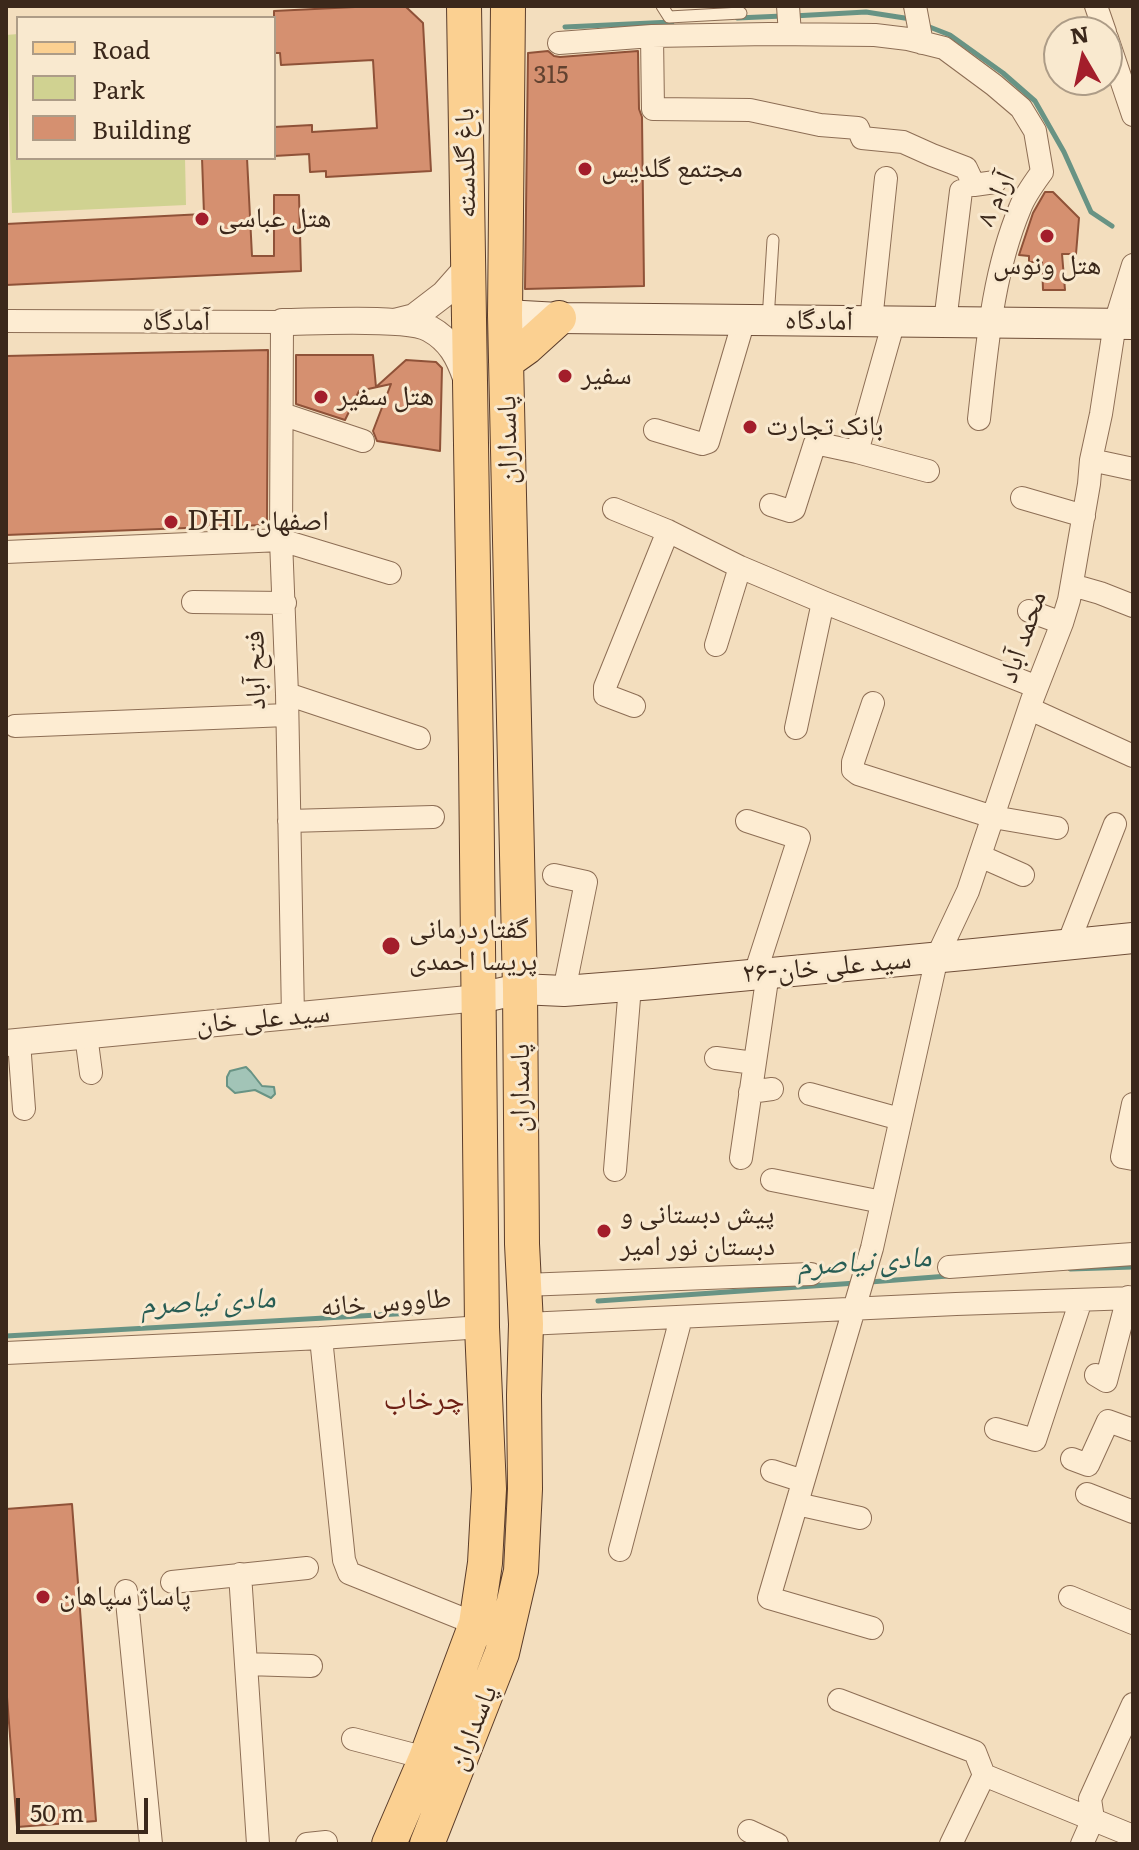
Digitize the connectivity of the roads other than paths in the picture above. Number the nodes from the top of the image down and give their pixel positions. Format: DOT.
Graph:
graph roads {
  1 [pos="464,6"];
  2 [pos="508,6"];
  3 [pos="532,6"];
  4 [pos="662,6"];
  5 [pos="788,6"];
  6 [pos="915,6"];
  7 [pos="741,13"];
  8 [pos="790,34"];
  9 [pos="652,36"];
  10 [pos="559,43"];
  11 [pos="922,43"];
  12 [pos="508,45"];
  13 [pos="1123,85"];
  14 [pos="1133,115"];
  15 [pos="886,178"];
  16 [pos="995,182"];
  17 [pos="961,191"];
  18 [pos="773,240"];
  19 [pos="1133,265"];
  20 [pos="467,268"];
  21 [pos="505,315"];
  22 [pos="559,318"];
  23 [pos="468,320"];
  24 [pos="756,320"];
  25 [pos="6,321"];
  26 [pos="882,321"];
  27 [pos="282,322"];
  28 [pos="394,322"];
  29 [pos="945,322"];
  30 [pos="990,322"];
  31 [pos="1124,324"];
  32 [pos="506,371"];
  33 [pos="469,389"];
  34 [pos="282,414"];
  35 [pos="979,419"];
  36 [pos="655,430"];
  37 [pos="363,441"];
  38 [pos="857,452"];
  39 [pos="1091,460"];
  40 [pos="1133,469"];
  41 [pos="928,471"];
  42 [pos="1022,498"];
  43 [pos="771,505"];
  44 [pos="614,509"];
  45 [pos="1084,516"];
  46 [pos="668,531"];
  47 [pos="281,540"];
  48 [pos="6,552"];
  49 [pos="740,567"];
  50 [pos="390,573"];
  51 [pos="1072,585"];
  52 [pos="193,602"];
  53 [pos="823,602"];
  54 [pos="285,603"];
  55 [pos="1133,606"];
  56 [pos="1029,611"];
  57 [pos="1062,623"];
  58 [pos="716,645"];
  59 [pos="1037,687"];
  60 [pos="873,703"];
  61 [pos="287,705"];
  62 [pos="634,706"];
  63 [pos="1030,709"];
  64 [pos="15,726"];
  65 [pos="796,728"];
  66 [pos="419,738"];
  67 [pos="1133,756"];
  68 [pos="433,817"];
  69 [pos="993,817"];
  70 [pos="289,821"];
  71 [pos="747,821"];
  72 [pos="1115,824"];
  73 [pos="1057,828"];
  74 [pos="980,856"];
  75 [pos="554,875"];
  76 [pos="1023,875"];
  77 [pos="519,935"];
  78 [pos="1133,938"];
  79 [pos="478,944"];
  80 [pos="1068,944"];
  81 [pos="937,957"];
  82 [pos="761,974"];
  83 [pos="630,986"];
  84 [pos="520,989"];
  85 [pos="564,991"];
  86 [pos="479,998"];
  87 [pos="293,1016"];
  88 [pos="86,1035"];
  89 [pos="12,1042"];
  90 [pos="716,1058"];
  91 [pos="754,1063"];
  92 [pos="91,1073"];
  93 [pos="810,1094"];
  94 [pos="1133,1104"];
  95 [pos="24,1109"];
  96 [pos="900,1119"];
  97 [pos="741,1158"];
  98 [pos="1133,1159"];
  99 [pos="615,1170"];
  100 [pos="772,1180"];
  101 [pos="882,1202"];
  102 [pos="1133,1254"];
  103 [pos="949,1267"];
  104 [pos="811,1274"];
  105 [pos="524,1285"];
  106 [pos="1131,1297"];
  107 [pos="1081,1300"];
  108 [pos="855,1308"];
  109 [pos="681,1318"];
  110 [pos="526,1324"];
  111 [pos="482,1327"];
  112 [pos="321,1338"];
  113 [pos="6,1353"];
  114 [pos="1096,1375"];
  115 [pos="996,1429"];
  116 [pos="1133,1430"];
  117 [pos="1072,1459"];
  118 [pos="772,1471"];
  119 [pos="803,1481"];
  120 [pos="1087,1494"];
  121 [pos="797,1504"];
  122 [pos="1133,1512"];
  123 [pos="860,1518"];
  124 [pos="620,1550"];
  125 [pos="307,1568"];
  126 [pos="240,1574"];
  127 [pos="172,1582"];
  128 [pos="126,1591"];
  129 [pos="1070,1597"];
  130 [pos="1133,1623"];
  131 [pos="476,1624"];
  132 [pos="872,1628"];
  133 [pos="246,1664"];
  134 [pos="311,1666"];
  135 [pos="839,1700"];
  136 [pos="1133,1704"];
  137 [pos="353,1739"];
  138 [pos="426,1758"];
  139 [pos="984,1775"];
  140 [pos="1093,1819"];
  141 [pos="749,1831"];
  142 [pos="1133,1836"];
  143 [pos="151,1844"];
  144 [pos="258,1844"];
  145 [pos="389,1844"];
  146 [pos="427,1844"];
  147 [pos="777,1844"];
  148 [pos="951,1844"];
  149 [pos="1082,1844"];
  1 -- 20 [label="main road, باغ گلدسته"];
  2 -- 12 [label="main road, باغ گلدسته"];
  3 -- 12 [label="main road"];
  4 -- 7 [label="lane"];
  5 -- 8 [label="street"];
  6 -- 11 [label="street"];
  8 -- 9 [label="street, ۸ آرام"];
  8 -- 11 [label="street, ۸ آرام"];
  9 -- 10 [label="street, ۸ آرام"];
  9 -- 16 [label="street"];
  11 -- 30 [label="street, ۸ آرام"];
  12 -- 21 [label="main road, باغ گلدسته"];
  13 -- 14 [label="street"];
  15 -- 26 [label="street"];
  17 -- 29 [label="street"];
  18 -- 24 [label="lane"];
  19 -- 31 [label="street, محمد آباد"];
  20 -- 23 [label="main road, باغ گلدسته"];
  20 -- 28 [label="street, آمادگاه"];
  21 -- 22 [label="main road, آمادگاه"];
  21 -- 23 [label="main road"];
  21 -- 32 [label="main road, پاسداران"];
  22 -- 24 [label="main road, آمادگاه"];
  22 -- 32 [label="main road"];
  23 -- 33 [label="main road, پاسداران"];
  24 -- 26 [label="main road, آمادگاه"];
  24 -- 36 [label="street"];
  25 -- 27 [label="street, آمادگاه"];
  26 -- 29 [label="main road, آمادگاه"];
  26 -- 38 [label="street"];
  27 -- 28 [label="street, آمادگاه"];
  27 -- 34 [label="street, فتح آباد"];
  28 -- 33 [label="street, آمادگاه"];
  29 -- 30 [label="main road, آمادگاه"];
  30 -- 31 [label="main road, آمادگاه"];
  30 -- 35 [label="street, ۸ آرام"];
  31 -- 39 [label="street, محمد آباد"];
  32 -- 33 [label="main road"];
  32 -- 77 [label="main road, پاسداران"];
  33 -- 79 [label="main road, پاسداران"];
  34 -- 37 [label="street"];
  34 -- 47 [label="street, فتح آباد"];
  38 -- 41 [label="street"];
  38 -- 43 [label="street"];
  39 -- 40 [label="street"];
  39 -- 45 [label="street, محمد آباد"];
  42 -- 45 [label="street"];
  44 -- 46 [label="street"];
  45 -- 51 [label="street, محمد آباد"];
  46 -- 49 [label="street"];
  46 -- 62 [label="street"];
  47 -- 48 [label="street"];
  47 -- 50 [label="street"];
  47 -- 54 [label="street, فتح آباد"];
  49 -- 53 [label="street"];
  49 -- 58 [label="street"];
  51 -- 55 [label="street"];
  51 -- 57 [label="street, محمد آباد"];
  52 -- 54 [label="street"];
  53 -- 59 [label="street"];
  53 -- 65 [label="street"];
  54 -- 61 [label="street, فتح آباد"];
  56 -- 57 [label="street"];
  57 -- 59 [label="street, محمد آباد"];
  59 -- 63 [label="street, محمد آباد"];
  60 -- 69 [label="street"];
  61 -- 64 [label="street"];
  61 -- 66 [label="street"];
  61 -- 70 [label="street, فتح آباد"];
  63 -- 67 [label="street"];
  63 -- 69 [label="street, محمد آباد"];
  68 -- 70 [label="street"];
  69 -- 73 [label="street"];
  69 -- 74 [label="street, محمد آباد"];
  70 -- 87 [label="street, فتح آباد"];
  71 -- 82 [label="street"];
  72 -- 80 [label="street"];
  74 -- 76 [label="street"];
  74 -- 81 [label="street, محمد آباد"];
  75 -- 85 [label="street"];
  77 -- 79 [label="main road"];
  77 -- 84 [label="main road, پاسداران"];
  78 -- 80 [label="main road, ۲۶-سید علی خان"];
  79 -- 86 [label="main road, پاسداران"];
  80 -- 81 [label="main road, ۲۶-سید علی خان"];
  81 -- 82 [label="main road, ۲۶-سید علی خان"];
  81 -- 96 [label="street"];
  82 -- 83 [label="main road, ۲۶-سید علی خان"];
  82 -- 91 [label="street"];
  83 -- 85 [label="main road, ۲۶-سید علی خان"];
  83 -- 99 [label="street"];
  84 -- 85 [label="main road, ۲۶-سید علی خان"];
  84 -- 86 [label="main road, سید علی خان"];
  84 -- 105 [label="main road, پاسداران"];
  86 -- 87 [label="street, سید علی خان"];
  86 -- 111 [label="main road, پاسداران"];
  87 -- 88 [label="street, سید علی خان"];
  88 -- 89 [label="street, سید علی خان"];
  88 -- 92 [label="street"];
  89 -- 95 [label="street"];
  90 -- 91 [label="street"];
  91 -- 97 [label="street"];
  93 -- 96 [label="street"];
  94 -- 98 [label="street"];
  96 -- 101 [label="street"];
  100 -- 101 [label="street"];
  101 -- 108 [label="street"];
  102 -- 103 [label="street"];
  104 -- 105 [label="street"];
  105 -- 110 [label="main road, پاسداران"];
  106 -- 107 [label="street"];
  106 -- 114 [label="street"];
  107 -- 108 [label="street"];
  107 -- 115 [label="street"];
  108 -- 109 [label="street"];
  108 -- 119 [label="street"];
  109 -- 110 [label="street"];
  109 -- 124 [label="street"];
  110 -- 146 [label="main road, پاسداران"];
  111 -- 112 [label="street, طاووس خانه"];
  111 -- 131 [label="main road, پاسداران"];
  112 -- 113 [label="street, طاووس خانه"];
  112 -- 131 [label="street"];
  116 -- 117 [label="street"];
  118 -- 119 [label="street"];
  119 -- 121 [label="street"];
  120 -- 122 [label="street"];
  121 -- 123 [label="street"];
  121 -- 132 [label="street"];
  125 -- 126 [label="street"];
  126 -- 127 [label="street"];
  126 -- 133 [label="street"];
  128 -- 143 [label="street"];
  129 -- 130 [label="street"];
  131 -- 138 [label="main road, پاسداران"];
  133 -- 134 [label="street"];
  133 -- 144 [label="street"];
  135 -- 139 [label="street"];
  136 -- 140 [label="street"];
  137 -- 138 [label="street"];
  138 -- 145 [label="main road, پاسداران"];
  139 -- 140 [label="street"];
  139 -- 148 [label="street"];
  140 -- 142 [label="street"];
  140 -- 149 [label="street"];
  141 -- 147 [label="street"];
}
